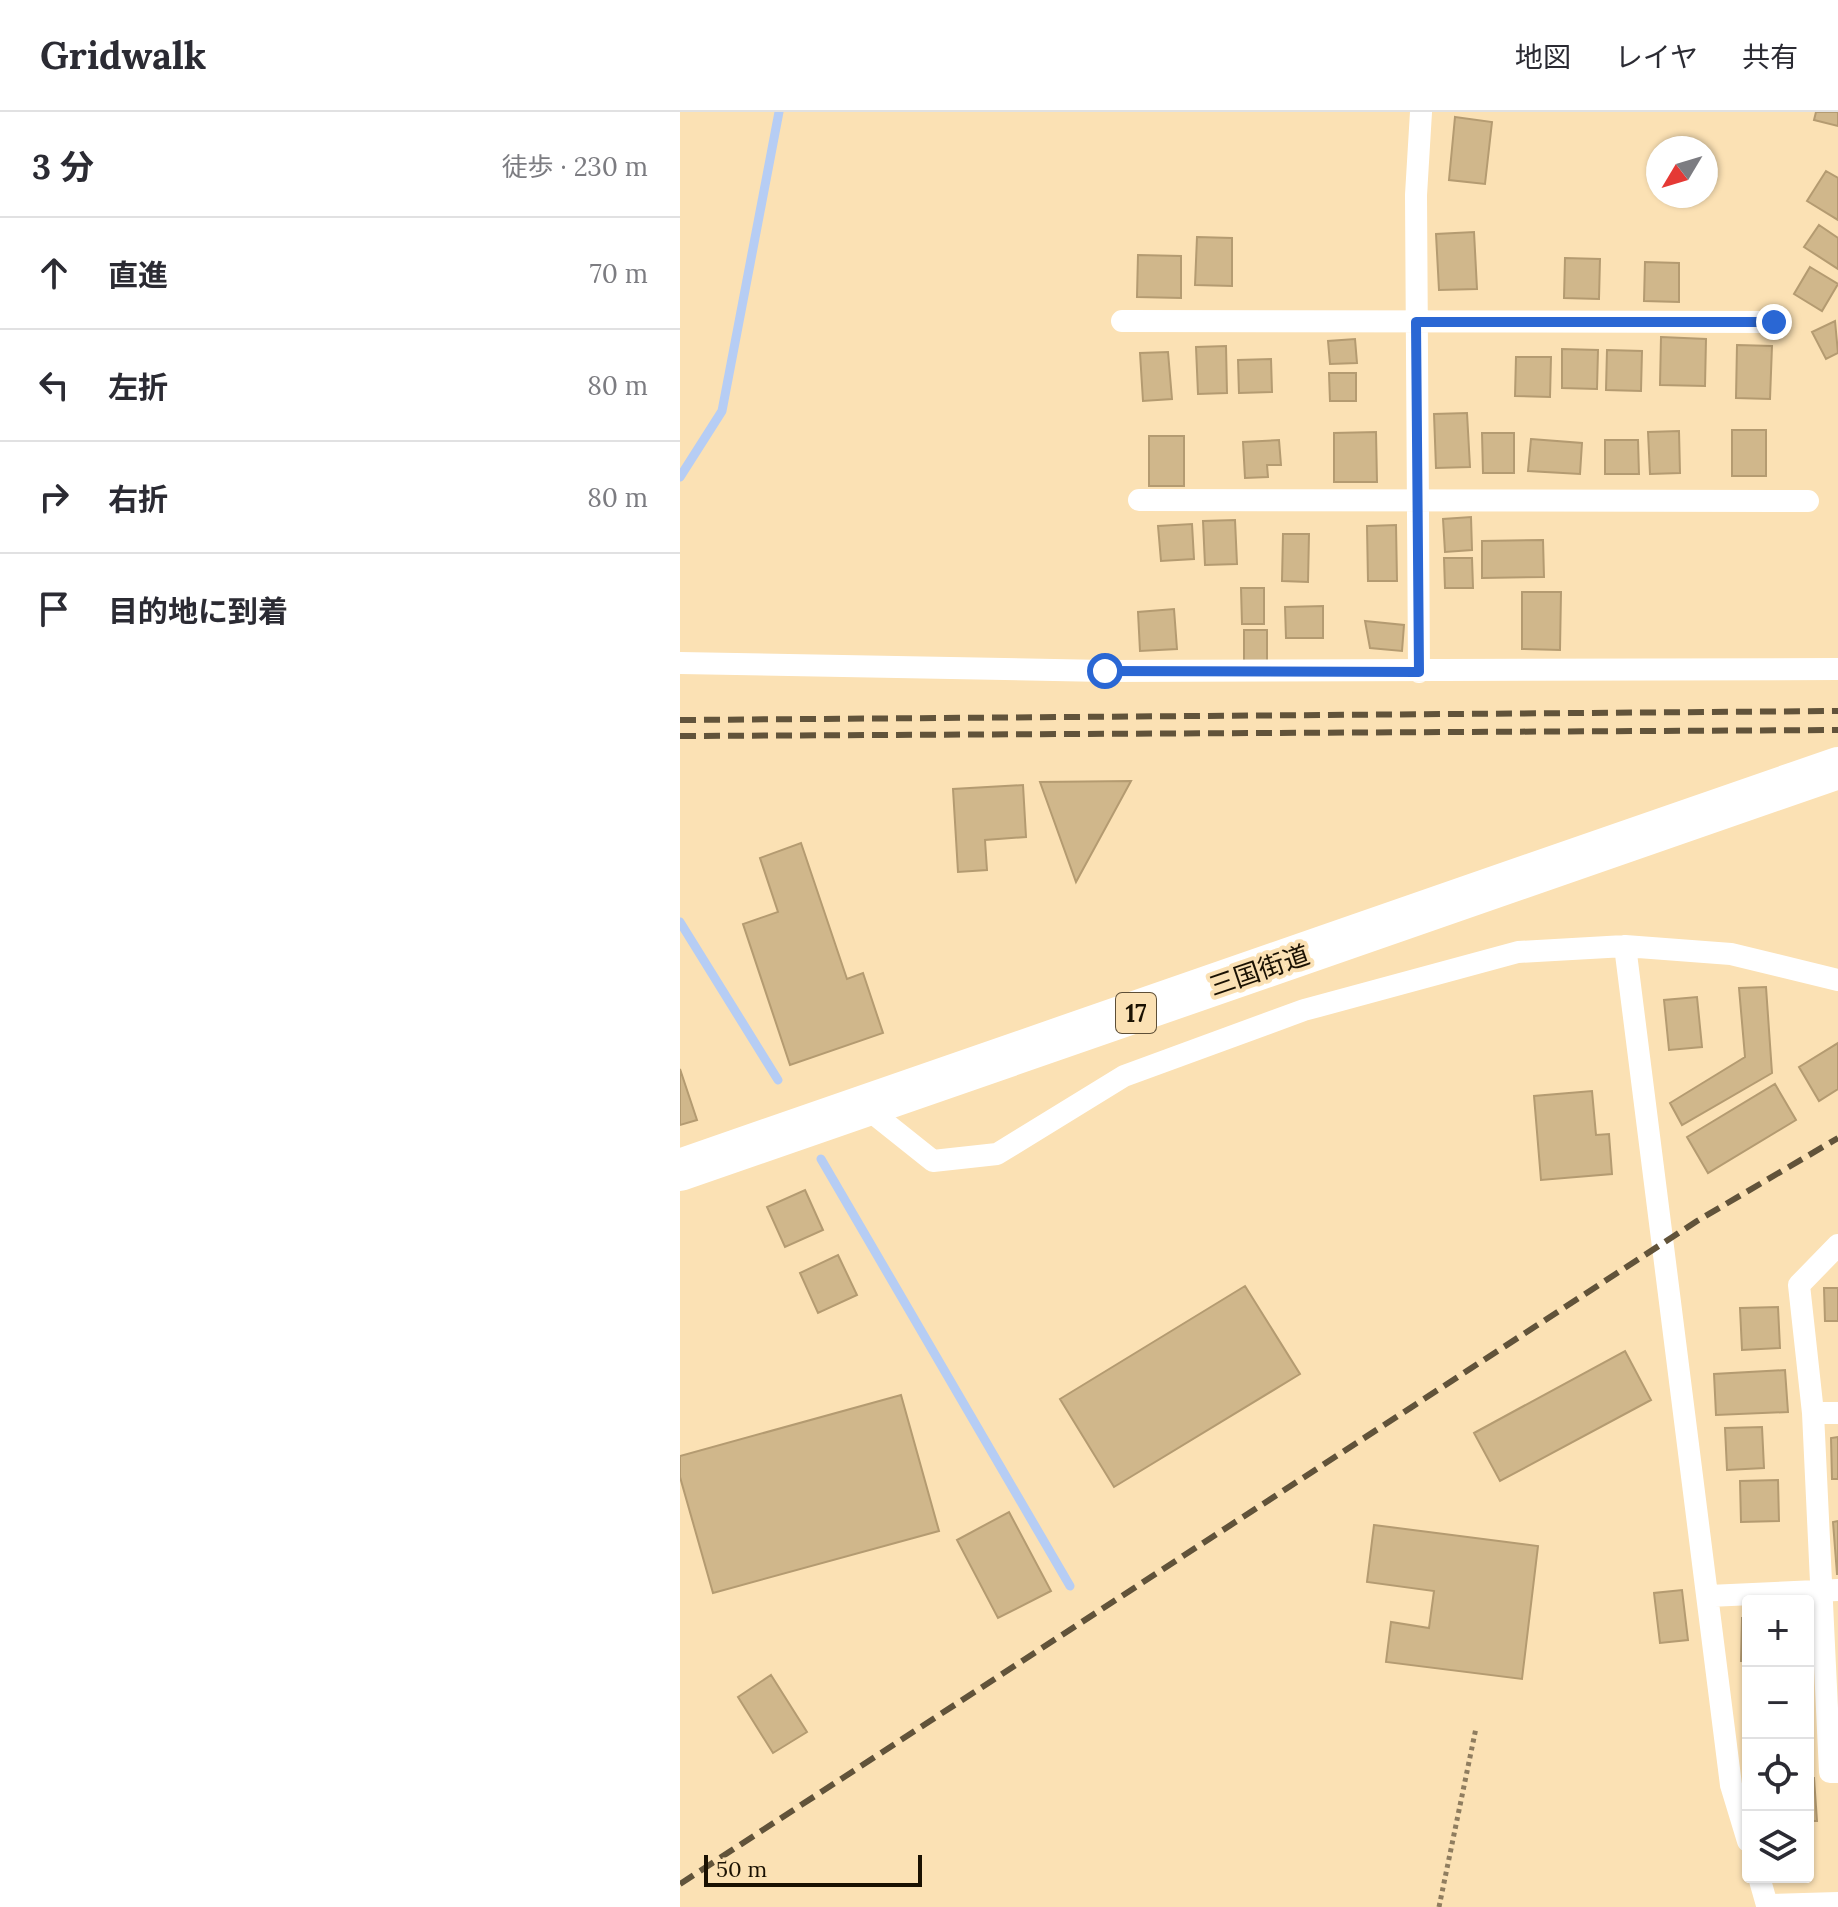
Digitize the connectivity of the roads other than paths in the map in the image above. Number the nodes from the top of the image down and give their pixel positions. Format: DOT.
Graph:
graph roads {
  1 [pos="1421,112"];
  2 [pos="1122,321"];
  3 [pos="1416,322"];
  4 [pos="1774,322"];
  5 [pos="1139,500"];
  6 [pos="1808,501"];
  7 [pos="1417,503"];
  8 [pos="680,663"];
  9 [pos="1838,669"];
  10 [pos="1419,672"];
  11 [pos="1838,768"];
  12 [pos="1625,946"];
  13 [pos="1838,980"];
  14 [pos="864,1106"];
  15 [pos="680,1170"];
  16 [pos="1838,1245"];
  17 [pos="1813,1413"];
  18 [pos="1838,1413"];
  19 [pos="1829,1590"];
  20 [pos="1709,1596"];
  21 [pos="1838,1772"];
  22 [pos="1742,1821"];
  23 [pos="1761,1883"];
  24 [pos="1838,1903"];
  1 -- 3 [label="street"];
  2 -- 3 [label="street"];
  3 -- 4 [label="street"];
  3 -- 7 [label="street"];
  5 -- 7 [label="street"];
  6 -- 7 [label="street"];
  7 -- 10 [label="street"];
  8 -- 10 [label="street"];
  9 -- 10 [label="street"];
  11 -- 14 [label="highway, 三国街道 / 17"];
  12 -- 13 [label="street"];
  12 -- 14 [label="street"];
  12 -- 20 [label="street"];
  14 -- 15 [label="highway, 三国街道 / 17"];
  16 -- 17 [label="street"];
  17 -- 18 [label="street"];
  17 -- 19 [label="street"];
  19 -- 20 [label="street"];
  19 -- 21 [label="street"];
  20 -- 22 [label="street"];
  23 -- 24 [label="street"];
}
